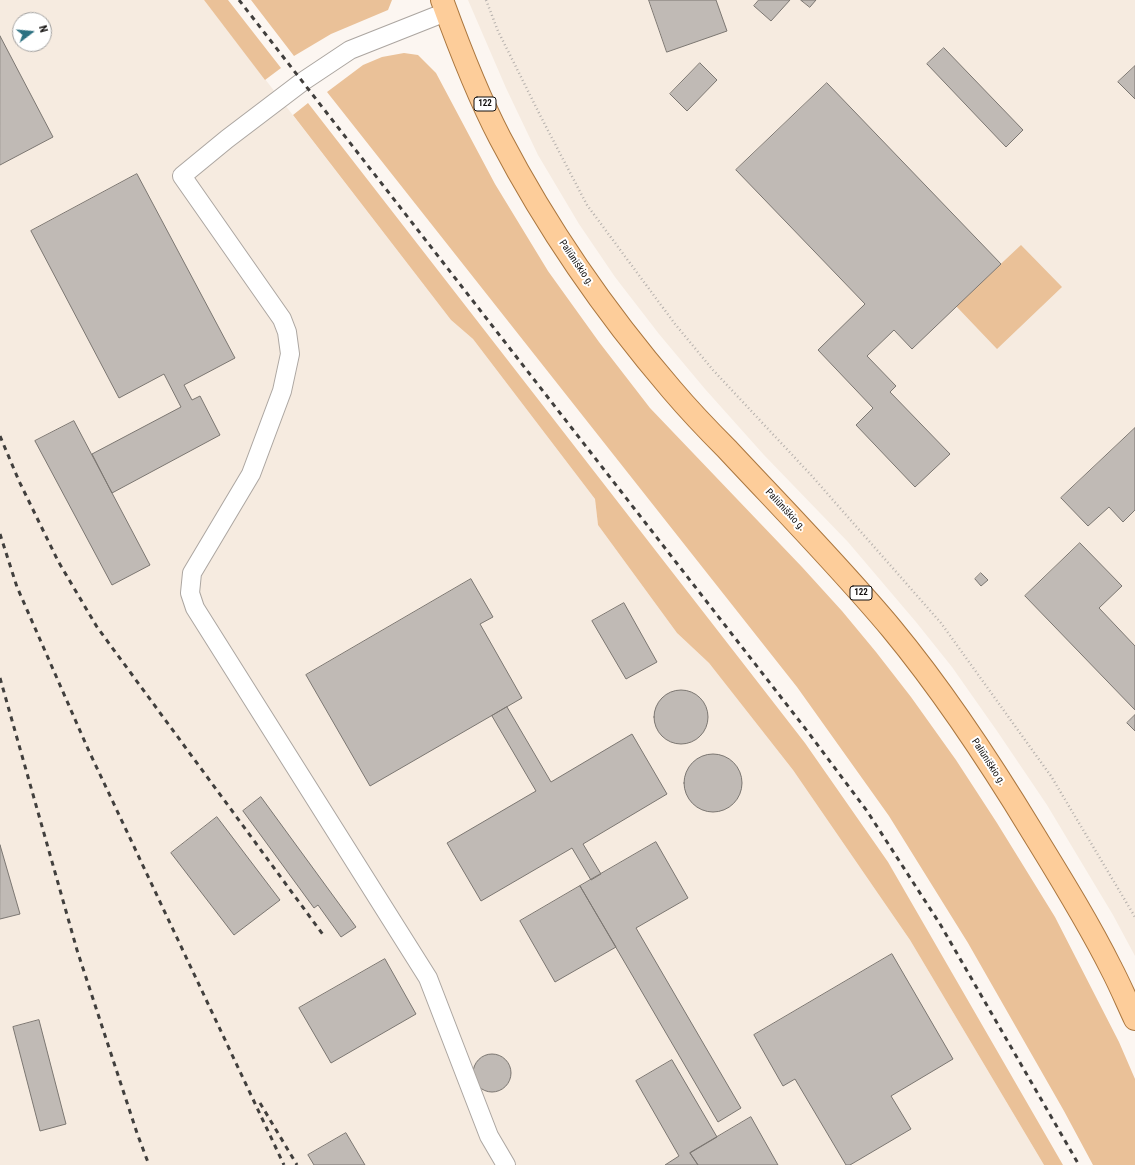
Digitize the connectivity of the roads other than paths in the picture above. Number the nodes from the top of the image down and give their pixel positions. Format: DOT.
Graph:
graph roads {
  1 [pos="444,6"];
  2 [pos="1135,1019"];
  3 [pos="506,1165"];
  1 -- 2 [label="main road, Paliūniškio g. / 122"];
  1 -- 3 [label="street"];
}
